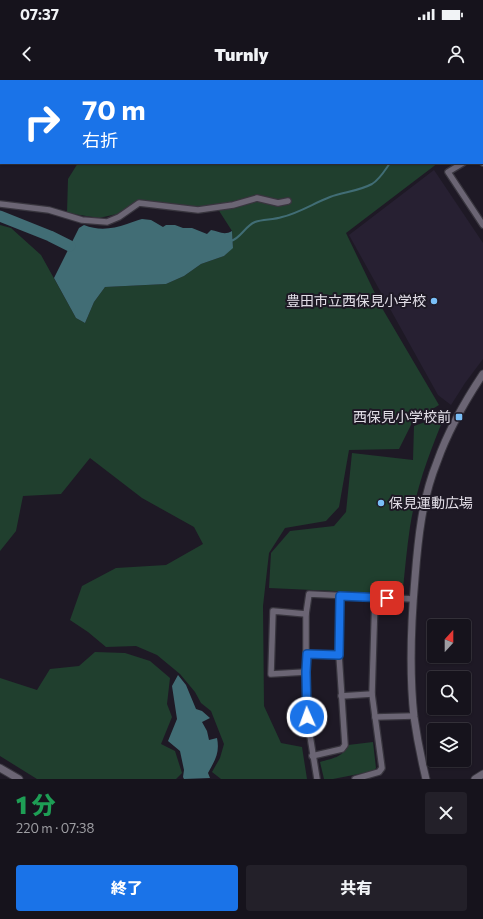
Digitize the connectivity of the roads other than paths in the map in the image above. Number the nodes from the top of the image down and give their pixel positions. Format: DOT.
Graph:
graph roads {
  1 [pos="461,164"];
  2 [pos="288,201"];
  3 [pos="0,204"];
  4 [pos="483,224"];
  5 [pos="483,374"];
  6 [pos="340,596"];
  7 [pos="375,597"];
  8 [pos="413,599"];
  9 [pos="306,614"];
  10 [pos="307,654"];
  11 [pos="339,655"];
  12 [pos="306,672"];
  13 [pos="372,694"];
  14 [pos="341,696"];
  15 [pos="414,716"];
  16 [pos="375,717"];
  17 [pos="312,756"];
  18 [pos="0,768"];
  19 [pos="483,774"];
  20 [pos="19,779"];
  21 [pos="317,779"];
  22 [pos="355,779"];
  23 [pos="426,779"];
  24 [pos="475,779"];
  1 -- 4 [label="street"];
  2 -- 3 [label="street"];
  5 -- 8 [label="street"];
  6 -- 7 [label="street"];
  6 -- 9 [label="street"];
  6 -- 11 [label="street"];
  7 -- 8 [label="street"];
  7 -- 13 [label="street"];
  8 -- 15 [label="street"];
  9 -- 10 [label="street"];
  9 -- 12 [label="street"];
  10 -- 11 [label="street"];
  10 -- 12 [label="street"];
  11 -- 14 [label="street"];
  12 -- 17 [label="street"];
  13 -- 14 [label="street"];
  13 -- 16 [label="street"];
  14 -- 17 [label="street"];
  15 -- 16 [label="street"];
  15 -- 23 [label="street"];
  16 -- 22 [label="street"];
  17 -- 21 [label="street"];
  18 -- 20 [label="street"];
  19 -- 24 [label="street"];
}
